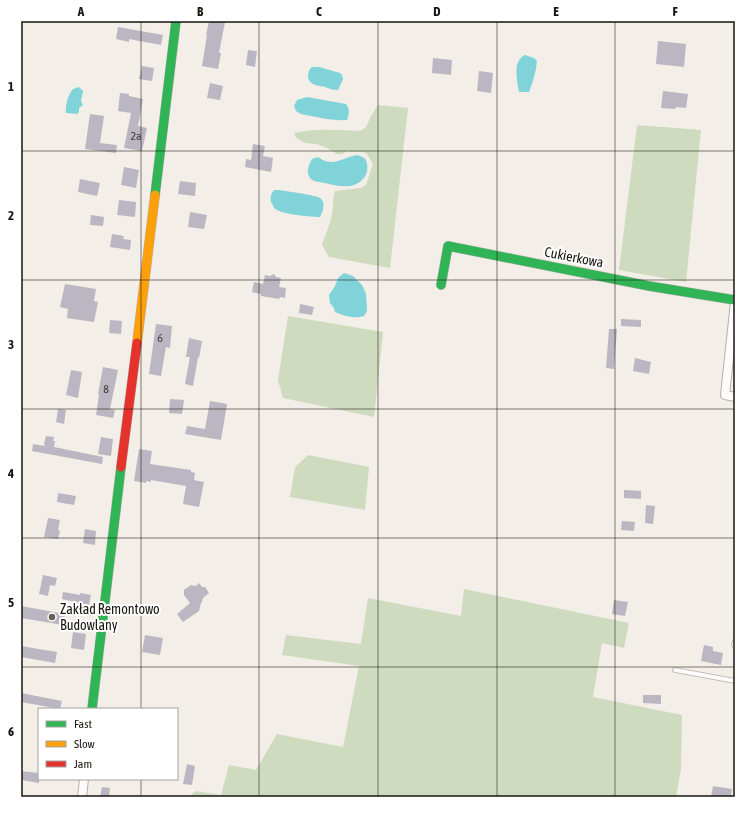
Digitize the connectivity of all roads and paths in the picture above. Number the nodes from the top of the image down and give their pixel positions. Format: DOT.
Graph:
graph roads {
  1 [pos="176,21"];
  2 [pos="441,285"];
  3 [pos="735,301"];
  4 [pos="735,397"];
  5 [pos="675,670"];
  6 [pos="735,681"];
  7 [pos="92,708"];
  8 [pos="84,780"];
  9 [pos="82,797"];
  1 -- 7 [label="street"];
  2 -- 3 [label="street, Cukierkowa"];
  3 -- 4 [label="street"];
  5 -- 6 [label="lane"];
  8 -- 9 [label="street"];
}
